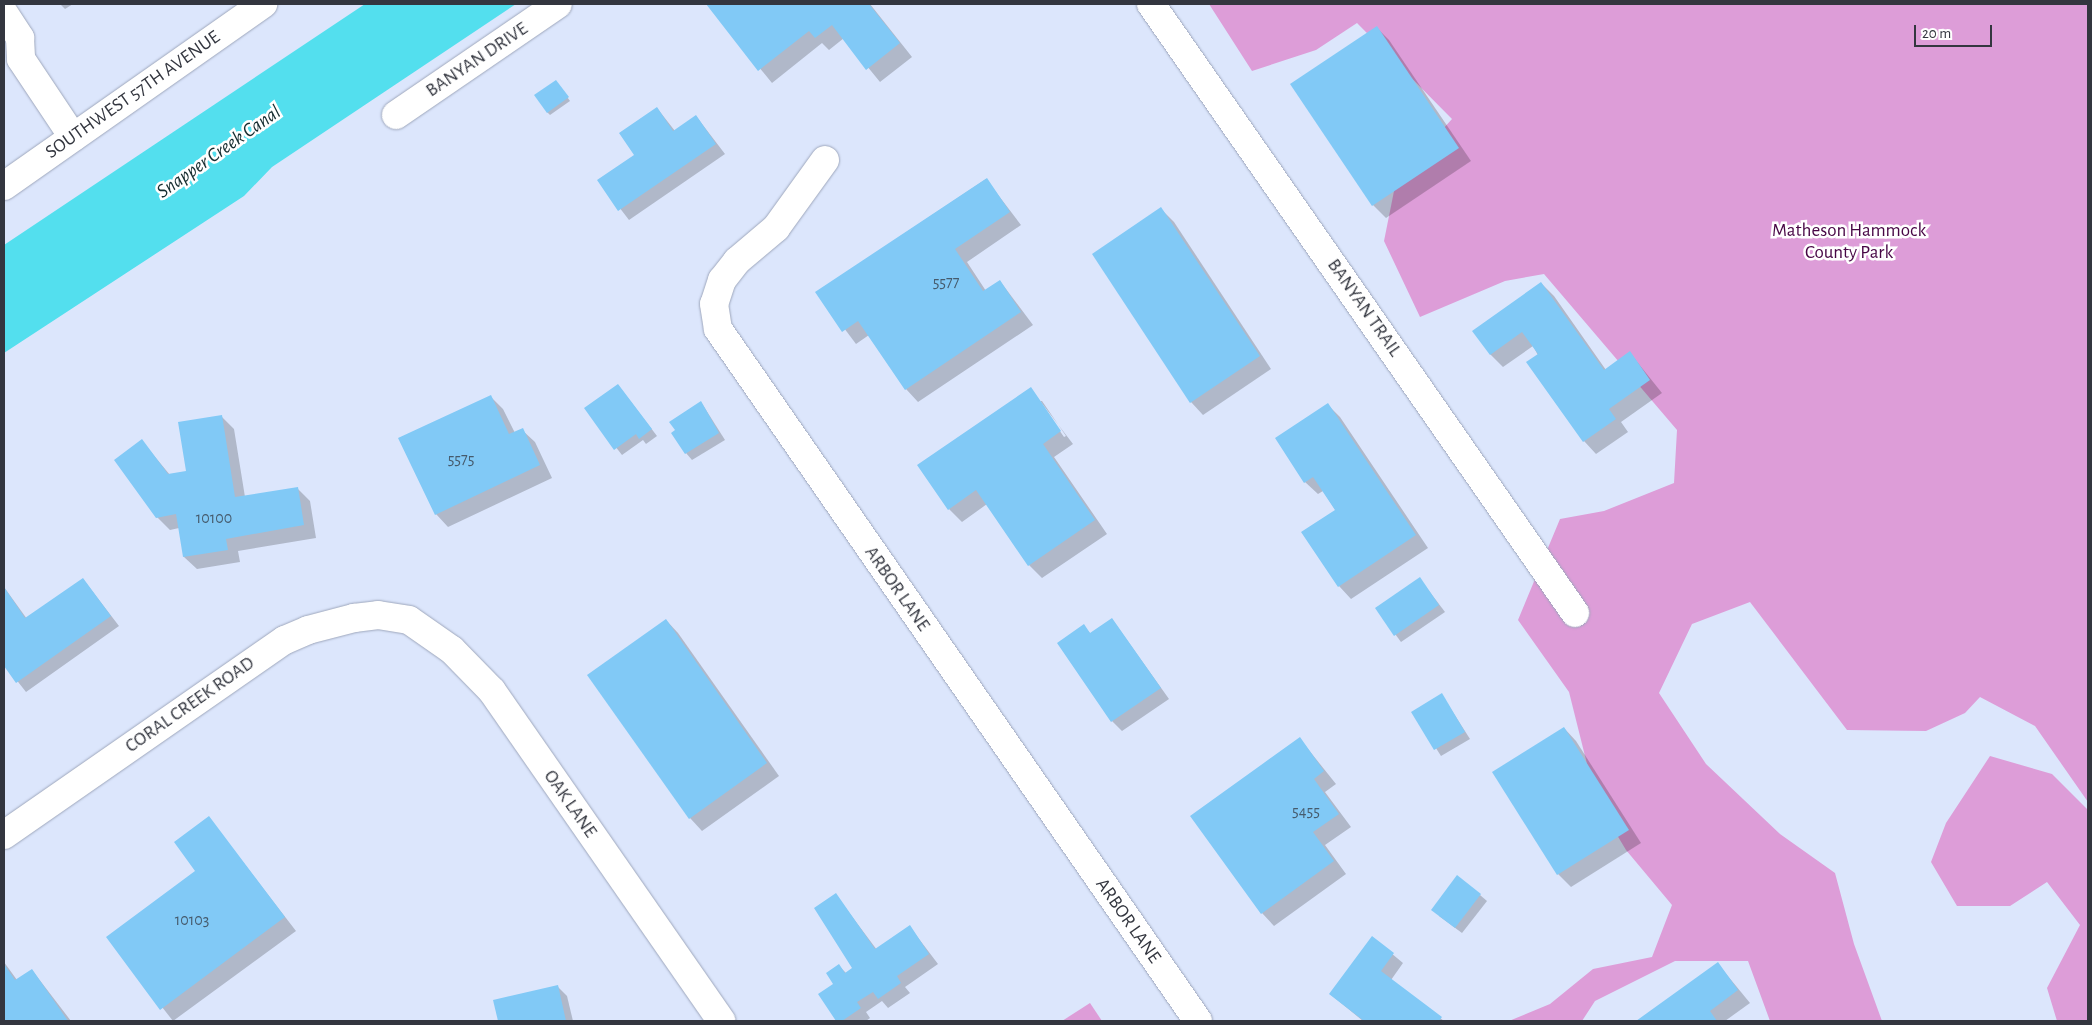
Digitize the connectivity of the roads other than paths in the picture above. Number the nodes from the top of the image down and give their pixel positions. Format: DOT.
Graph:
graph roads {
  1 [pos="263,4"];
  2 [pos="558,4"];
  3 [pos="1151,4"];
  4 [pos="4,13"];
  5 [pos="13,55"];
  6 [pos="396,115"];
  7 [pos="73,137"];
  8 [pos="825,160"];
  9 [pos="4,186"];
  10 [pos="1574,613"];
  11 [pos="393,616"];
  12 [pos="4,836"];
  13 [pos="721,1021"];
  14 [pos="1198,1021"];
  1 -- 7 [label="street, SOUTHWEST 57TH AVENUE"];
  2 -- 6 [label="street, BANYAN DRIVE"];
  3 -- 10 [label="street, BANYAN TRAIL"];
  4 -- 5 [label="street"];
  5 -- 7 [label="street"];
  7 -- 9 [label="street, SOUTHWEST 57TH AVENUE"];
  8 -- 14 [label="street, ARBOR LANE"];
  11 -- 12 [label="street, CORAL CREEK ROAD"];
  11 -- 13 [label="street, OAK LANE"];
}
